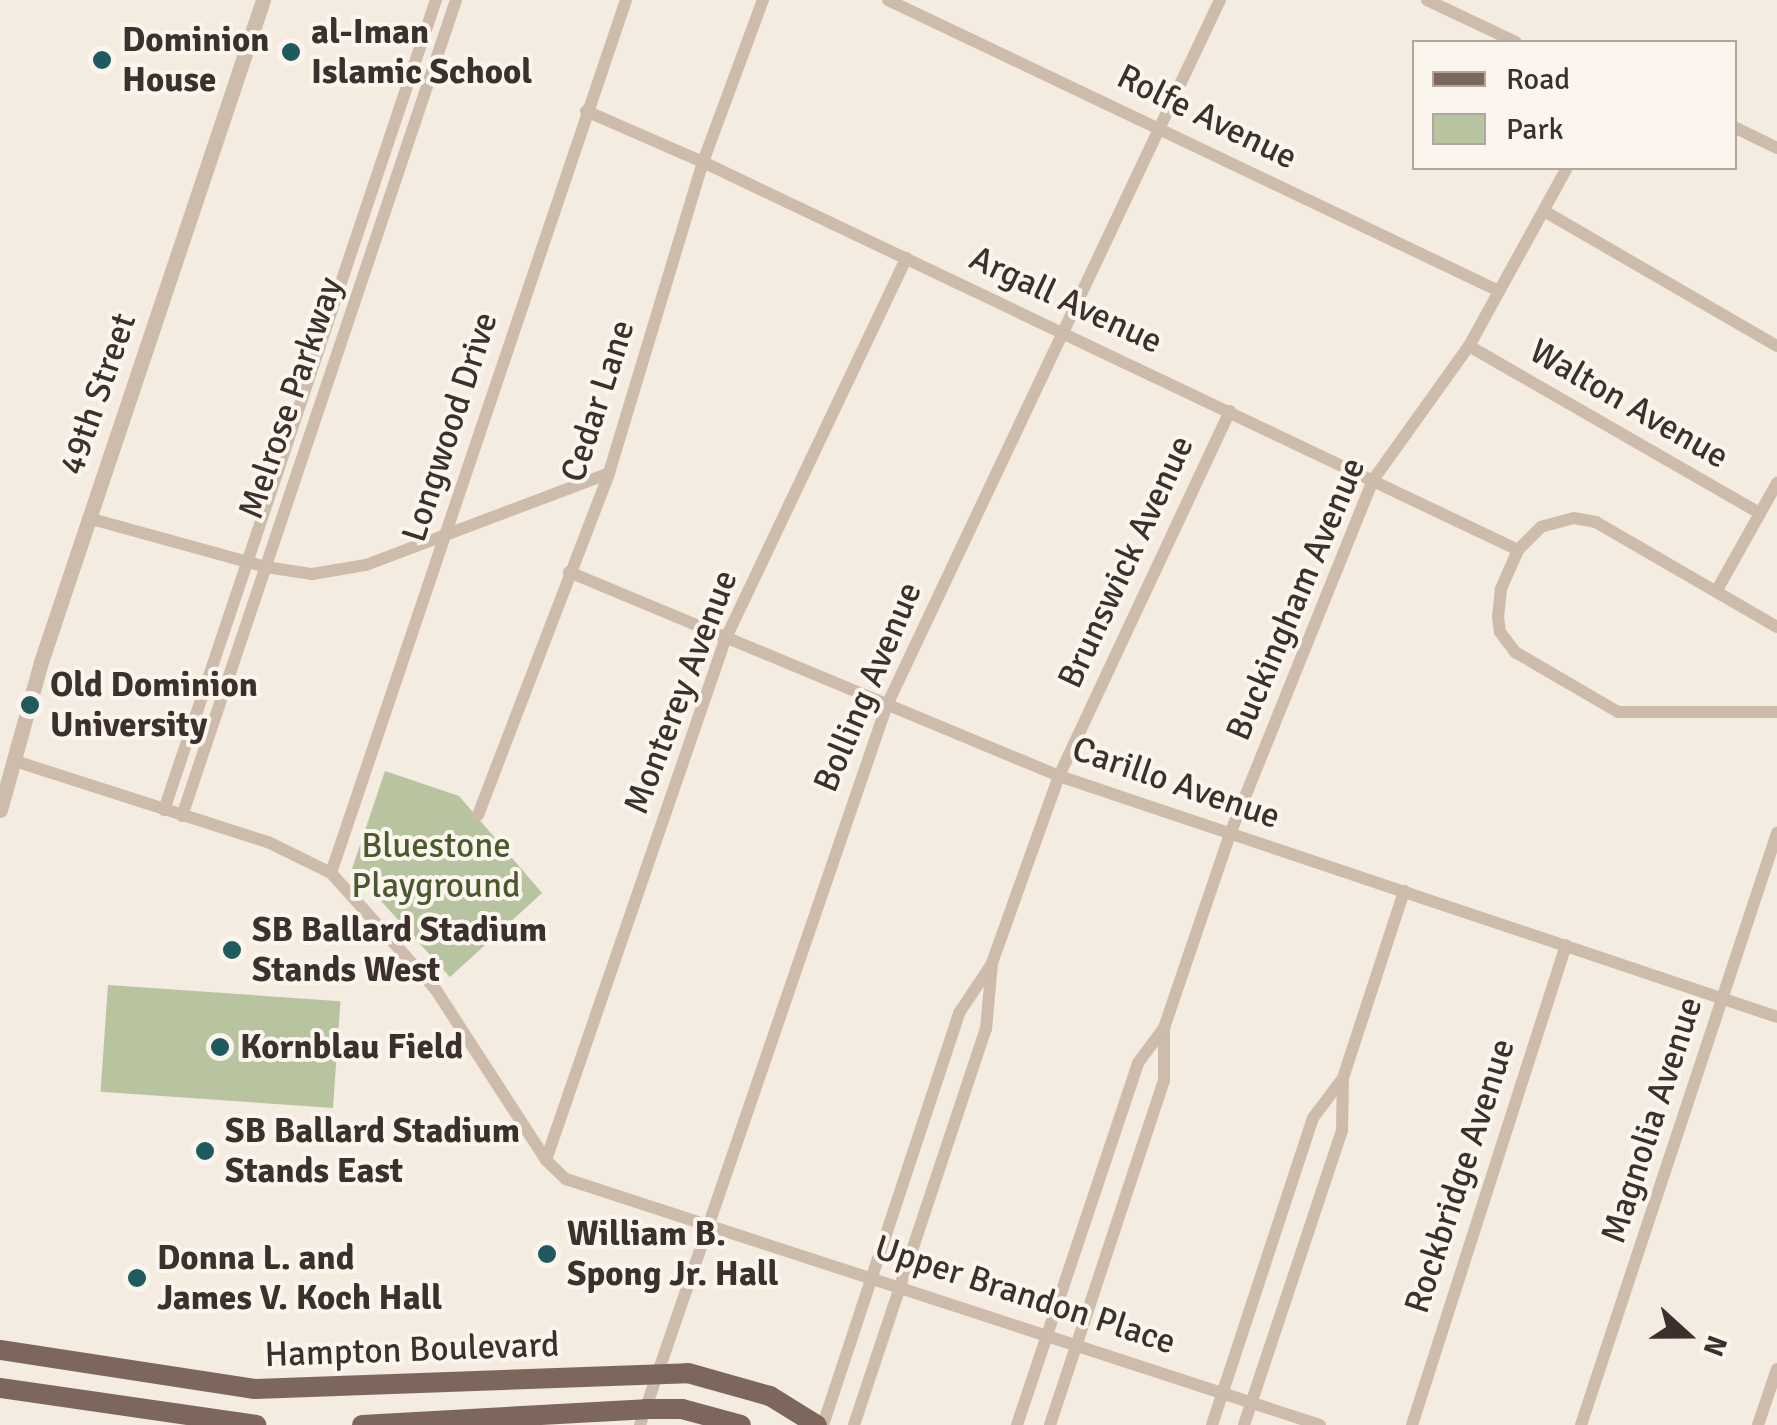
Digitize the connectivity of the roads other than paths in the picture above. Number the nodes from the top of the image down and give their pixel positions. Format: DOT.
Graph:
graph roads {
  1 [pos="263,0"];
  2 [pos="436,0"];
  3 [pos="456,0"];
  4 [pos="626,0"];
  5 [pos="764,0"];
  6 [pos="888,0"];
  7 [pos="1220,0"];
  8 [pos="1426,0"];
  9 [pos="1512,40"];
  10 [pos="586,111"];
  11 [pos="1160,126"];
  12 [pos="1737,129"];
  13 [pos="1777,148"];
  14 [pos="703,162"];
  15 [pos="1567,170"];
  16 [pos="1544,212"];
  17 [pos="906,258"];
  18 [pos="1499,291"];
  19 [pos="1062,331"];
  20 [pos="1469,346"];
  21 [pos="1777,346"];
  22 [pos="1230,411"];
  23 [pos="609,473"];
  24 [pos="1373,480"];
  25 [pos="1777,483"];
  26 [pos="1760,513"];
  27 [pos="88,518"];
  28 [pos="446,534"];
  29 [pos="1518,550"];
  30 [pos="248,563"];
  31 [pos="266,567"];
  32 [pos="569,572"];
  33 [pos="1717,590"];
  34 [pos="1777,627"];
  35 [pos="725,640"];
  36 [pos="887,705"];
  37 [pos="1777,712"];
  38 [pos="14,761"];
  39 [pos="1058,776"];
  40 [pos="0,810"];
  41 [pos="164,810"];
  42 [pos="478,815"];
  43 [pos="182,816"];
  44 [pos="1777,832"];
  45 [pos="1230,834"];
  46 [pos="331,873"];
  47 [pos="1404,891"];
  48 [pos="1566,944"];
  49 [pos="992,963"];
  50 [pos="1724,999"];
  51 [pos="1777,1017"];
  52 [pos="1164,1028"];
  53 [pos="1343,1078"];
  54 [pos="546,1160"];
  55 [pos="711,1225"];
  56 [pos="872,1276"];
  57 [pos="901,1286"];
  58 [pos="1047,1334"];
  59 [pos="1077,1344"];
  60 [pos="0,1350"];
  61 [pos="1777,1369"];
  62 [pos="662,1372"];
  63 [pos="0,1388"];
  64 [pos="1223,1392"];
  65 [pos="1252,1401"];
  66 [pos="643,1417"];
  67 [pos="256,1425"];
  68 [pos="362,1425"];
  69 [pos="741,1425"];
  70 [pos="820,1425"];
  71 [pos="854,1425"];
  72 [pos="1017,1425"];
  73 [pos="1050,1425"];
  74 [pos="1212,1425"];
  75 [pos="1244,1425"];
  76 [pos="1320,1425"];
  77 [pos="1412,1425"];
  78 [pos="1582,1425"];
  79 [pos="1758,1425"];
  1 -- 27 [label="street, 49th Street"];
  2 -- 30 [label="street, Melrose Parkway"];
  3 -- 31 [label="street, Melrose Parkway"];
  4 -- 10 [label="street, Longwood Drive"];
  5 -- 14 [label="street, Cedar Lane"];
  6 -- 11 [label="street, Rolfe Avenue"];
  7 -- 11 [label="street, Bolling Avenue"];
  8 -- 9 [label="street"];
  10 -- 14 [label="street, Argall Avenue"];
  10 -- 28 [label="street, Longwood Drive"];
  11 -- 18 [label="street, Rolfe Avenue"];
  11 -- 19 [label="street, Bolling Avenue"];
  12 -- 13 [label="street"];
  14 -- 17 [label="street, Argall Avenue"];
  14 -- 23 [label="street, Cedar Lane"];
  15 -- 16 [label="street, Buckingham Avenue"];
  16 -- 18 [label="street, Buckingham Avenue"];
  16 -- 21 [label="street"];
  17 -- 19 [label="street, Argall Avenue"];
  17 -- 35 [label="street, Monterey Avenue"];
  18 -- 20 [label="street, Buckingham Avenue"];
  19 -- 22 [label="street, Argall Avenue"];
  19 -- 36 [label="street, Bolling Avenue"];
  20 -- 24 [label="street, Buckingham Avenue"];
  20 -- 26 [label="street, Walton Avenue"];
  22 -- 24 [label="street, Argall Avenue"];
  22 -- 39 [label="street, Brunswick Avenue"];
  23 -- 28 [label="street"];
  23 -- 32 [label="street, Cedar Lane"];
  24 -- 29 [label="street, Argall Avenue"];
  24 -- 45 [label="street, Buckingham Avenue"];
  25 -- 26 [label="street"];
  26 -- 33 [label="street"];
  27 -- 30 [label="street"];
  27 -- 38 [label="street, 49th Street"];
  28 -- 31 [label="street"];
  28 -- 46 [label="street, Longwood Drive"];
  29 -- 33 [label="street"];
  29 -- 37 [label="street"];
  30 -- 31 [label="street"];
  30 -- 41 [label="street, Melrose Parkway"];
  31 -- 43 [label="street, Melrose Parkway"];
  32 -- 35 [label="street, Carillo Avenue"];
  32 -- 42 [label="street, Cedar Lane"];
  33 -- 34 [label="street"];
  35 -- 36 [label="street, Carillo Avenue"];
  35 -- 54 [label="street, Monterey Avenue"];
  36 -- 39 [label="street, Carillo Avenue"];
  36 -- 55 [label="street, Bolling Avenue"];
  38 -- 40 [label="street, 49th Street"];
  38 -- 41 [label="street"];
  39 -- 45 [label="street, Carillo Avenue"];
  39 -- 49 [label="street, Brunswick Avenue"];
  41 -- 43 [label="street"];
  43 -- 46 [label="street"];
  44 -- 50 [label="street, Magnolia Avenue"];
  45 -- 47 [label="street, Carillo Avenue"];
  45 -- 52 [label="street, Buckingham Avenue"];
  46 -- 54 [label="street"];
  47 -- 48 [label="street, Carillo Avenue"];
  47 -- 53 [label="street"];
  48 -- 50 [label="street, Carillo Avenue"];
  48 -- 77 [label="street, Rockbridge Avenue"];
  49 -- 56 [label="street, Brunswick Avenue"];
  49 -- 57 [label="street, Brunswick Avenue"];
  50 -- 51 [label="street, Carillo Avenue"];
  50 -- 78 [label="street, Magnolia Avenue"];
  52 -- 58 [label="street, Buckingham Avenue"];
  52 -- 59 [label="street, Buckingham Avenue"];
  53 -- 64 [label="street"];
  53 -- 65 [label="street"];
  54 -- 55 [label="street, Upper Brandon Place"];
  55 -- 56 [label="street, Upper Brandon Place"];
  55 -- 62 [label="street, Bolling Avenue"];
  56 -- 57 [label="street, Upper Brandon Place"];
  56 -- 70 [label="street, Brunswick Avenue"];
  57 -- 58 [label="street, Upper Brandon Place"];
  57 -- 71 [label="street, Brunswick Avenue"];
  58 -- 59 [label="street, Upper Brandon Place"];
  58 -- 72 [label="street, Buckingham Avenue"];
  59 -- 64 [label="street, Upper Brandon Place"];
  59 -- 73 [label="street, Buckingham Avenue"];
  60 -- 62 [label="main road, Hampton Boulevard"];
  61 -- 79 [label="street"];
  62 -- 66 [label="street, Bolling Avenue"];
  62 -- 70 [label="main road, Hampton Boulevard"];
  63 -- 67 [label="main road, Hampton Boulevard"];
  64 -- 65 [label="street, Upper Brandon Place"];
  64 -- 74 [label="street"];
  65 -- 75 [label="street"];
  65 -- 76 [label="street, Upper Brandon Place"];
  66 -- 68 [label="main road, Hampton Boulevard"];
  66 -- 69 [label="main road, Hampton Boulevard"];
}
